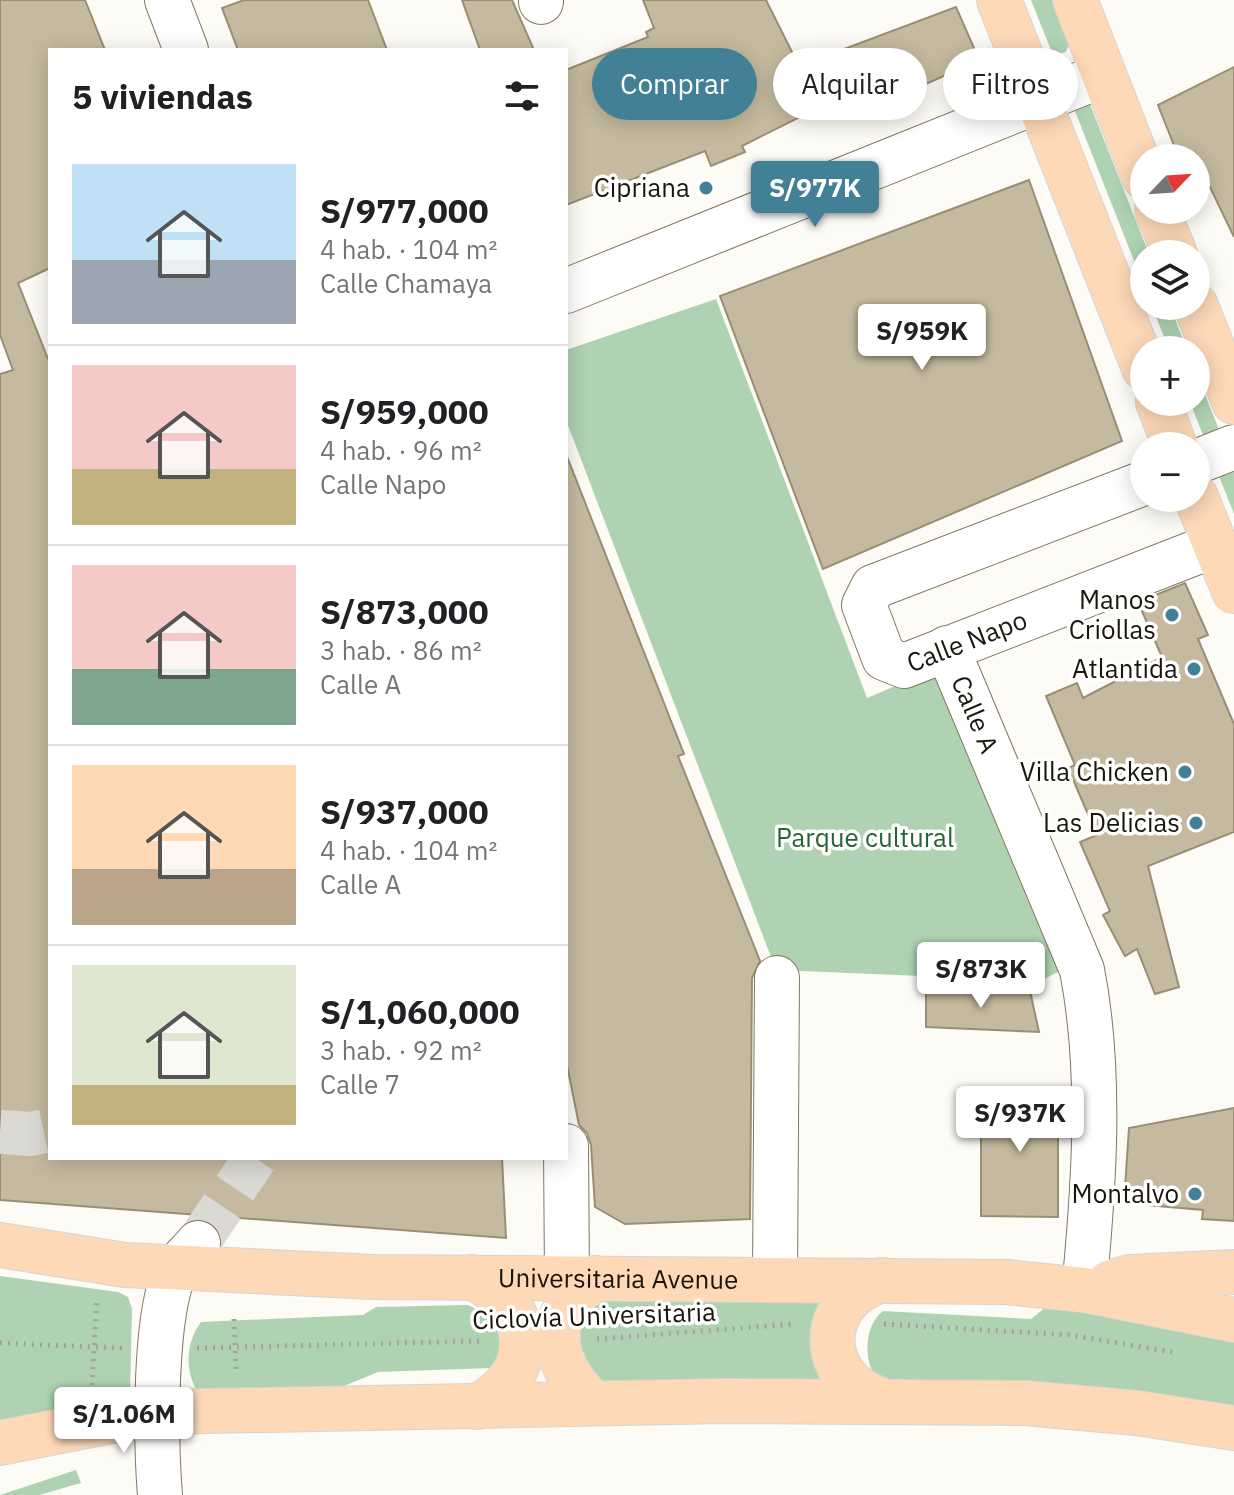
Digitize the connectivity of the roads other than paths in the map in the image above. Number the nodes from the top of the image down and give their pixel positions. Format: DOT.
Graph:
graph roads {
  1 [pos="167,0"];
  2 [pos="999,0"];
  3 [pos="1075,0"];
  4 [pos="185,48"];
  5 [pos="1017,48"];
  6 [pos="1103,75"];
  7 [pos="1078,85"];
  8 [pos="990,120"];
  9 [pos="1045,120"];
  10 [pos="1131,144"];
  11 [pos="568,290"];
  12 [pos="1202,320"];
  13 [pos="1131,336"];
  14 [pos="1234,402"];
  15 [pos="1234,447"];
  16 [pos="1210,456"];
  17 [pos="1130,488"];
  18 [pos="1202,512"];
  19 [pos="1215,545"];
  20 [pos="1234,591"];
  21 [pos="947,648"];
  22 [pos="777,978"];
  23 [pos="568,1160"];
  24 [pos="0,1245"];
  25 [pos="187,1255"];
  26 [pos="1234,1272"];
  27 [pos="471,1277"];
  28 [pos="775,1278"];
  29 [pos="581,1279"];
  30 [pos="882,1280"];
  31 [pos="1084,1290"];
  32 [pos="1234,1320"];
  33 [pos="539,1339"];
  34 [pos="879,1399"];
  35 [pos="593,1403"];
  36 [pos="476,1407"];
  37 [pos="158,1412"];
  38 [pos="1234,1428"];
  39 [pos="0,1443"];
  40 [pos="160,1495"];
  1 -- 4 [label="street"];
  2 -- 5 [label="main road"];
  3 -- 6 [label="main road"];
  6 -- 7 [label="street"];
  6 -- 10 [label="main road"];
  8 -- 11 [label="street"];
  9 -- 13 [label="main road"];
  12 -- 14 [label="main road"];
  15 -- 16 [label="street"];
  17 -- 21 [label="street, Calle Napo"];
  18 -- 19 [label="main road"];
  19 -- 20 [label="main road"];
  19 -- 21 [label="street, Calle Napo"];
  21 -- 31 [label="street, Calle A"];
  22 -- 28 [label="street"];
  23 -- 29 [label="street"];
  24 -- 25 [label="main road, Universitaria Avenue"];
  25 -- 27 [label="main road, Universitaria Avenue"];
  25 -- 37 [label="street"];
  26 -- 31 [label="main road"];
  27 -- 29 [label="main road, Universitaria Avenue"];
  27 -- 33 [label="main road"];
  28 -- 29 [label="main road, Universitaria Avenue"];
  28 -- 30 [label="main road, Universitaria Avenue"];
  29 -- 33 [label="main road"];
  30 -- 31 [label="main road, Universitaria Avenue"];
  30 -- 34 [label="main road"];
  31 -- 32 [label="main road, Universitaria Avenue"];
  33 -- 35 [label="main road"];
  33 -- 36 [label="main road"];
  34 -- 35 [label="main road"];
  34 -- 38 [label="main road"];
  35 -- 36 [label="main road"];
  36 -- 37 [label="main road"];
  37 -- 39 [label="main road"];
  37 -- 40 [label="street"];
}
